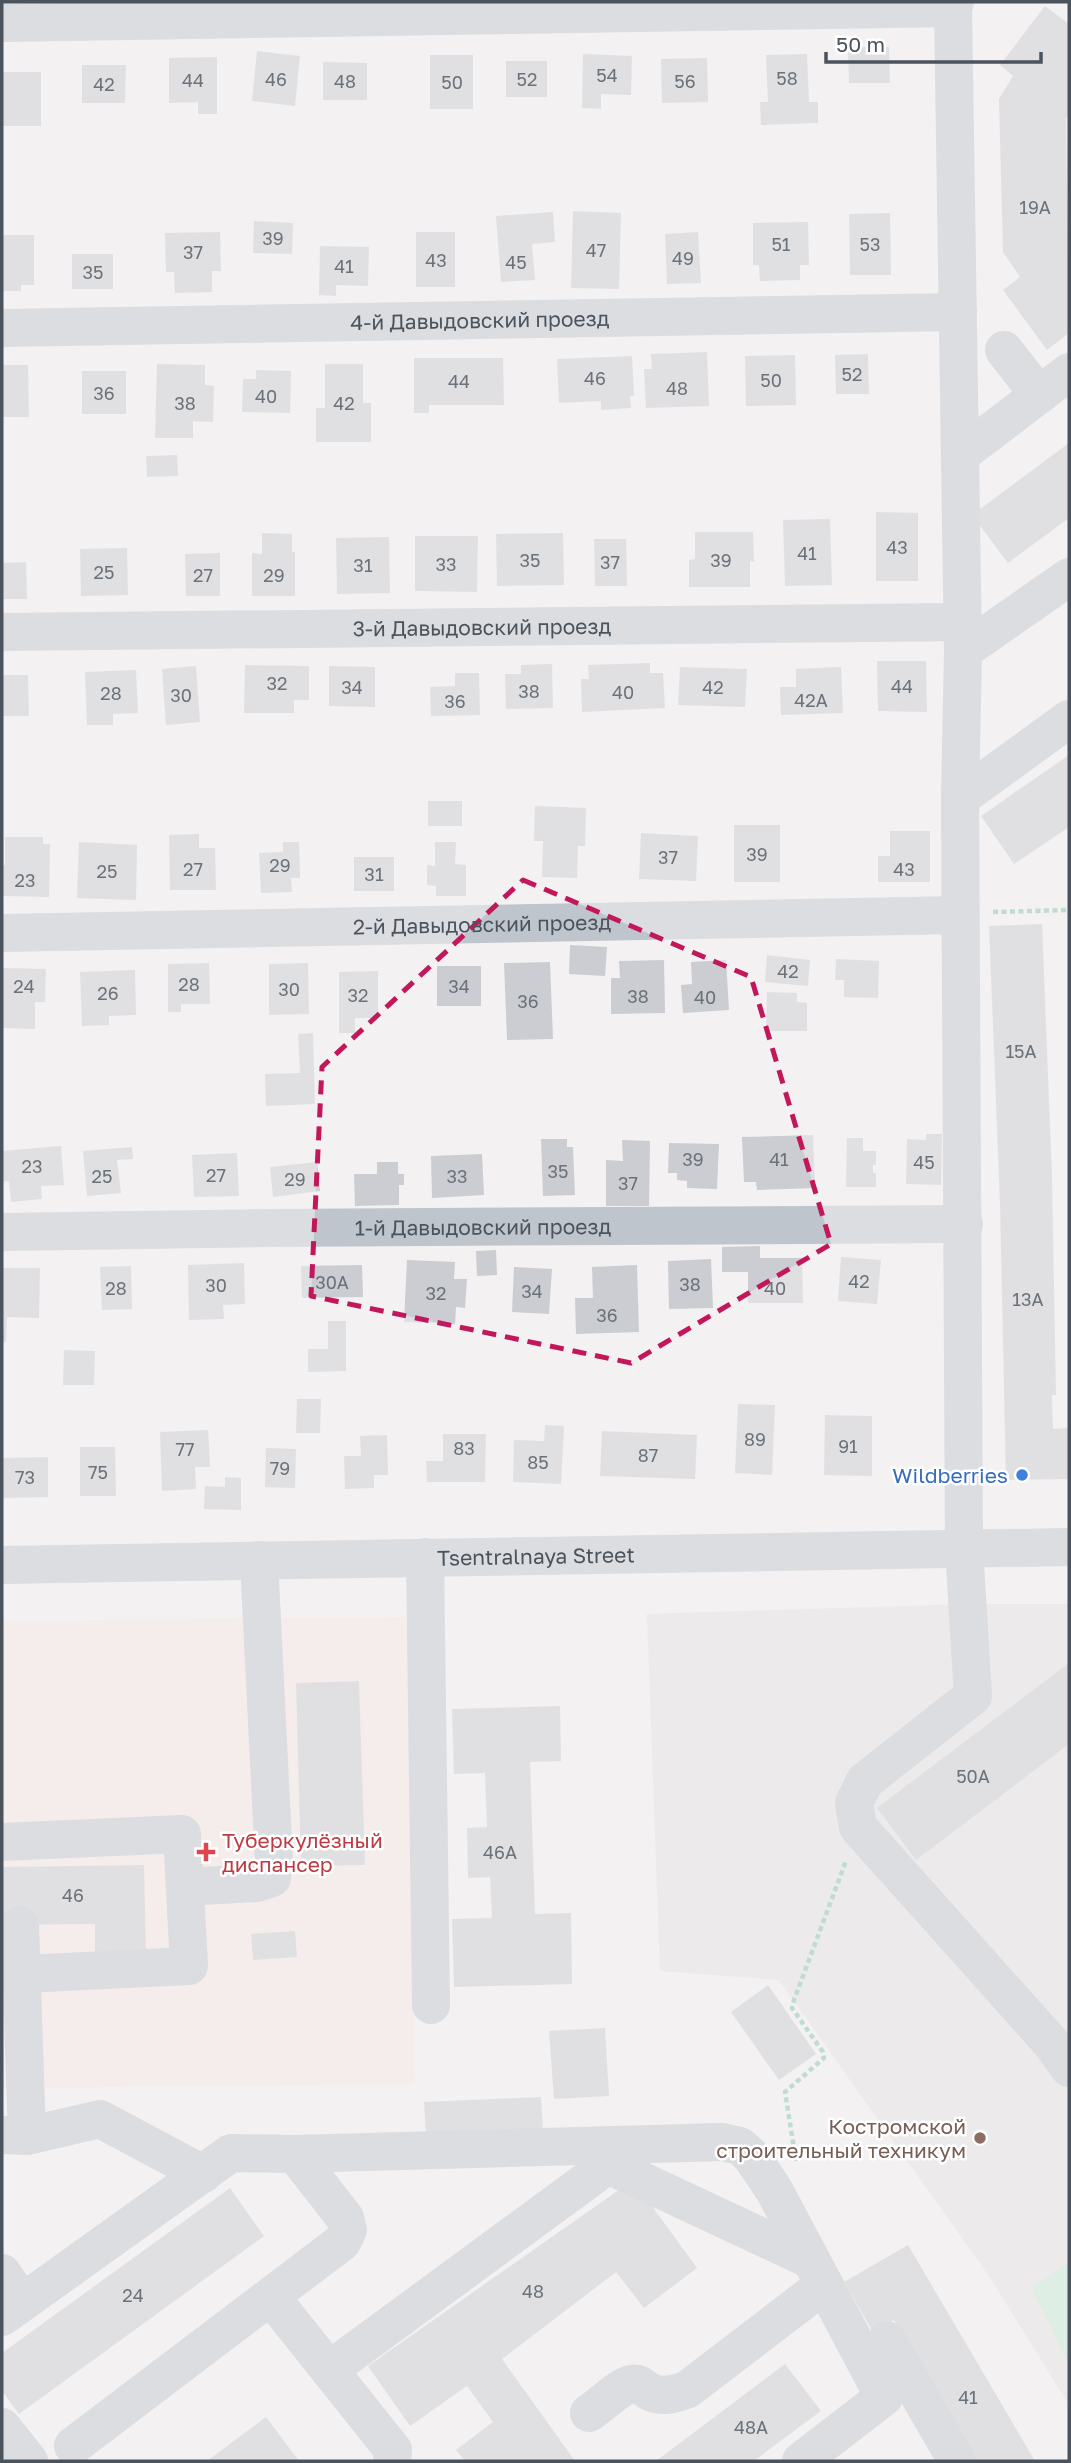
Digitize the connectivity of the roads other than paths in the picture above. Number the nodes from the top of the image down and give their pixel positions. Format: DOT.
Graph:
graph roads {
  1 [pos="954,5"];
  2 [pos="2,23"];
  3 [pos="958,312"];
  4 [pos="2,328"];
  5 [pos="1004,350"];
  6 [pos="1069,372"];
  7 [pos="1039,395"];
  8 [pos="960,455"];
  9 [pos="1069,577"];
  10 [pos="2,632"];
  11 [pos="963,636"];
  12 [pos="1069,719"];
  13 [pos="960,798"];
  14 [pos="975,913"];
  15 [pos="2,933"];
  16 [pos="964,1224"];
  17 [pos="2,1232"];
  18 [pos="1069,1547"];
  19 [pos="964,1548"];
  20 [pos="425,1557"];
  21 [pos="259,1560"];
  22 [pos="2,1565"];
  23 [pos="2,1842"];
  24 [pos="186,1887"];
  25 [pos="20,1925"];
  26 [pos="11,1975"];
  27 [pos="431,2005"];
  28 [pos="1069,2068"];
  29 [pos="15,2135"];
  30 [pos="295,2154"];
  31 [pos="594,2155"];
  32 [pos="203,2174"];
  33 [pos="817,2273"];
  34 [pos="9,2297"];
  35 [pos="271,2297"];
  36 [pos="887,2340"];
  37 [pos="329,2370"];
  38 [pos="900,2394"];
  39 [pos="589,2413"];
  40 [pos="2,2427"];
  41 [pos="73,2446"];
  42 [pos="29,2461"];
  43 [pos="392,2461"];
  44 [pos="801,2461"];
  45 [pos="957,2461"];
  1 -- 2 [label="street"];
  1 -- 3 [label="street"];
  3 -- 4 [label="street, 4-й Давыдовский проезд"];
  3 -- 8 [label="street"];
  5 -- 7 [label="street"];
  6 -- 7 [label="street"];
  7 -- 8 [label="street"];
  8 -- 11 [label="street"];
  9 -- 11 [label="street"];
  10 -- 11 [label="street, 3-й Давыдовский проезд"];
  11 -- 13 [label="street"];
  12 -- 13 [label="street"];
  13 -- 14 [label="street"];
  14 -- 15 [label="street, 2-й Давыдовский проезд"];
  14 -- 16 [label="street"];
  16 -- 17 [label="street, 1-й Давыдовский проезд"];
  16 -- 19 [label="street"];
  18 -- 19 [label="street, Tsentralnaya Street"];
  19 -- 20 [label="street, Tsentralnaya Street"];
  19 -- 28 [label="street"];
  20 -- 21 [label="street, Tsentralnaya Street"];
  20 -- 27 [label="street"];
  21 -- 22 [label="street, Tsentralnaya Street"];
  21 -- 24 [label="street"];
  23 -- 24 [label="street"];
  24 -- 26 [label="street"];
  25 -- 26 [label="street"];
  26 -- 29 [label="street"];
  29 -- 32 [label="street"];
  30 -- 31 [label="street"];
  30 -- 32 [label="street"];
  30 -- 35 [label="street"];
  31 -- 33 [label="street"];
  31 -- 33 [label="street"];
  31 -- 37 [label="street"];
  32 -- 34 [label="street"];
  33 -- 38 [label="street"];
  33 -- 39 [label="street"];
  35 -- 37 [label="street"];
  35 -- 41 [label="street"];
  36 -- 38 [label="street"];
  37 -- 43 [label="street"];
  38 -- 44 [label="street"];
  38 -- 45 [label="street"];
  40 -- 42 [label="street"];
}
